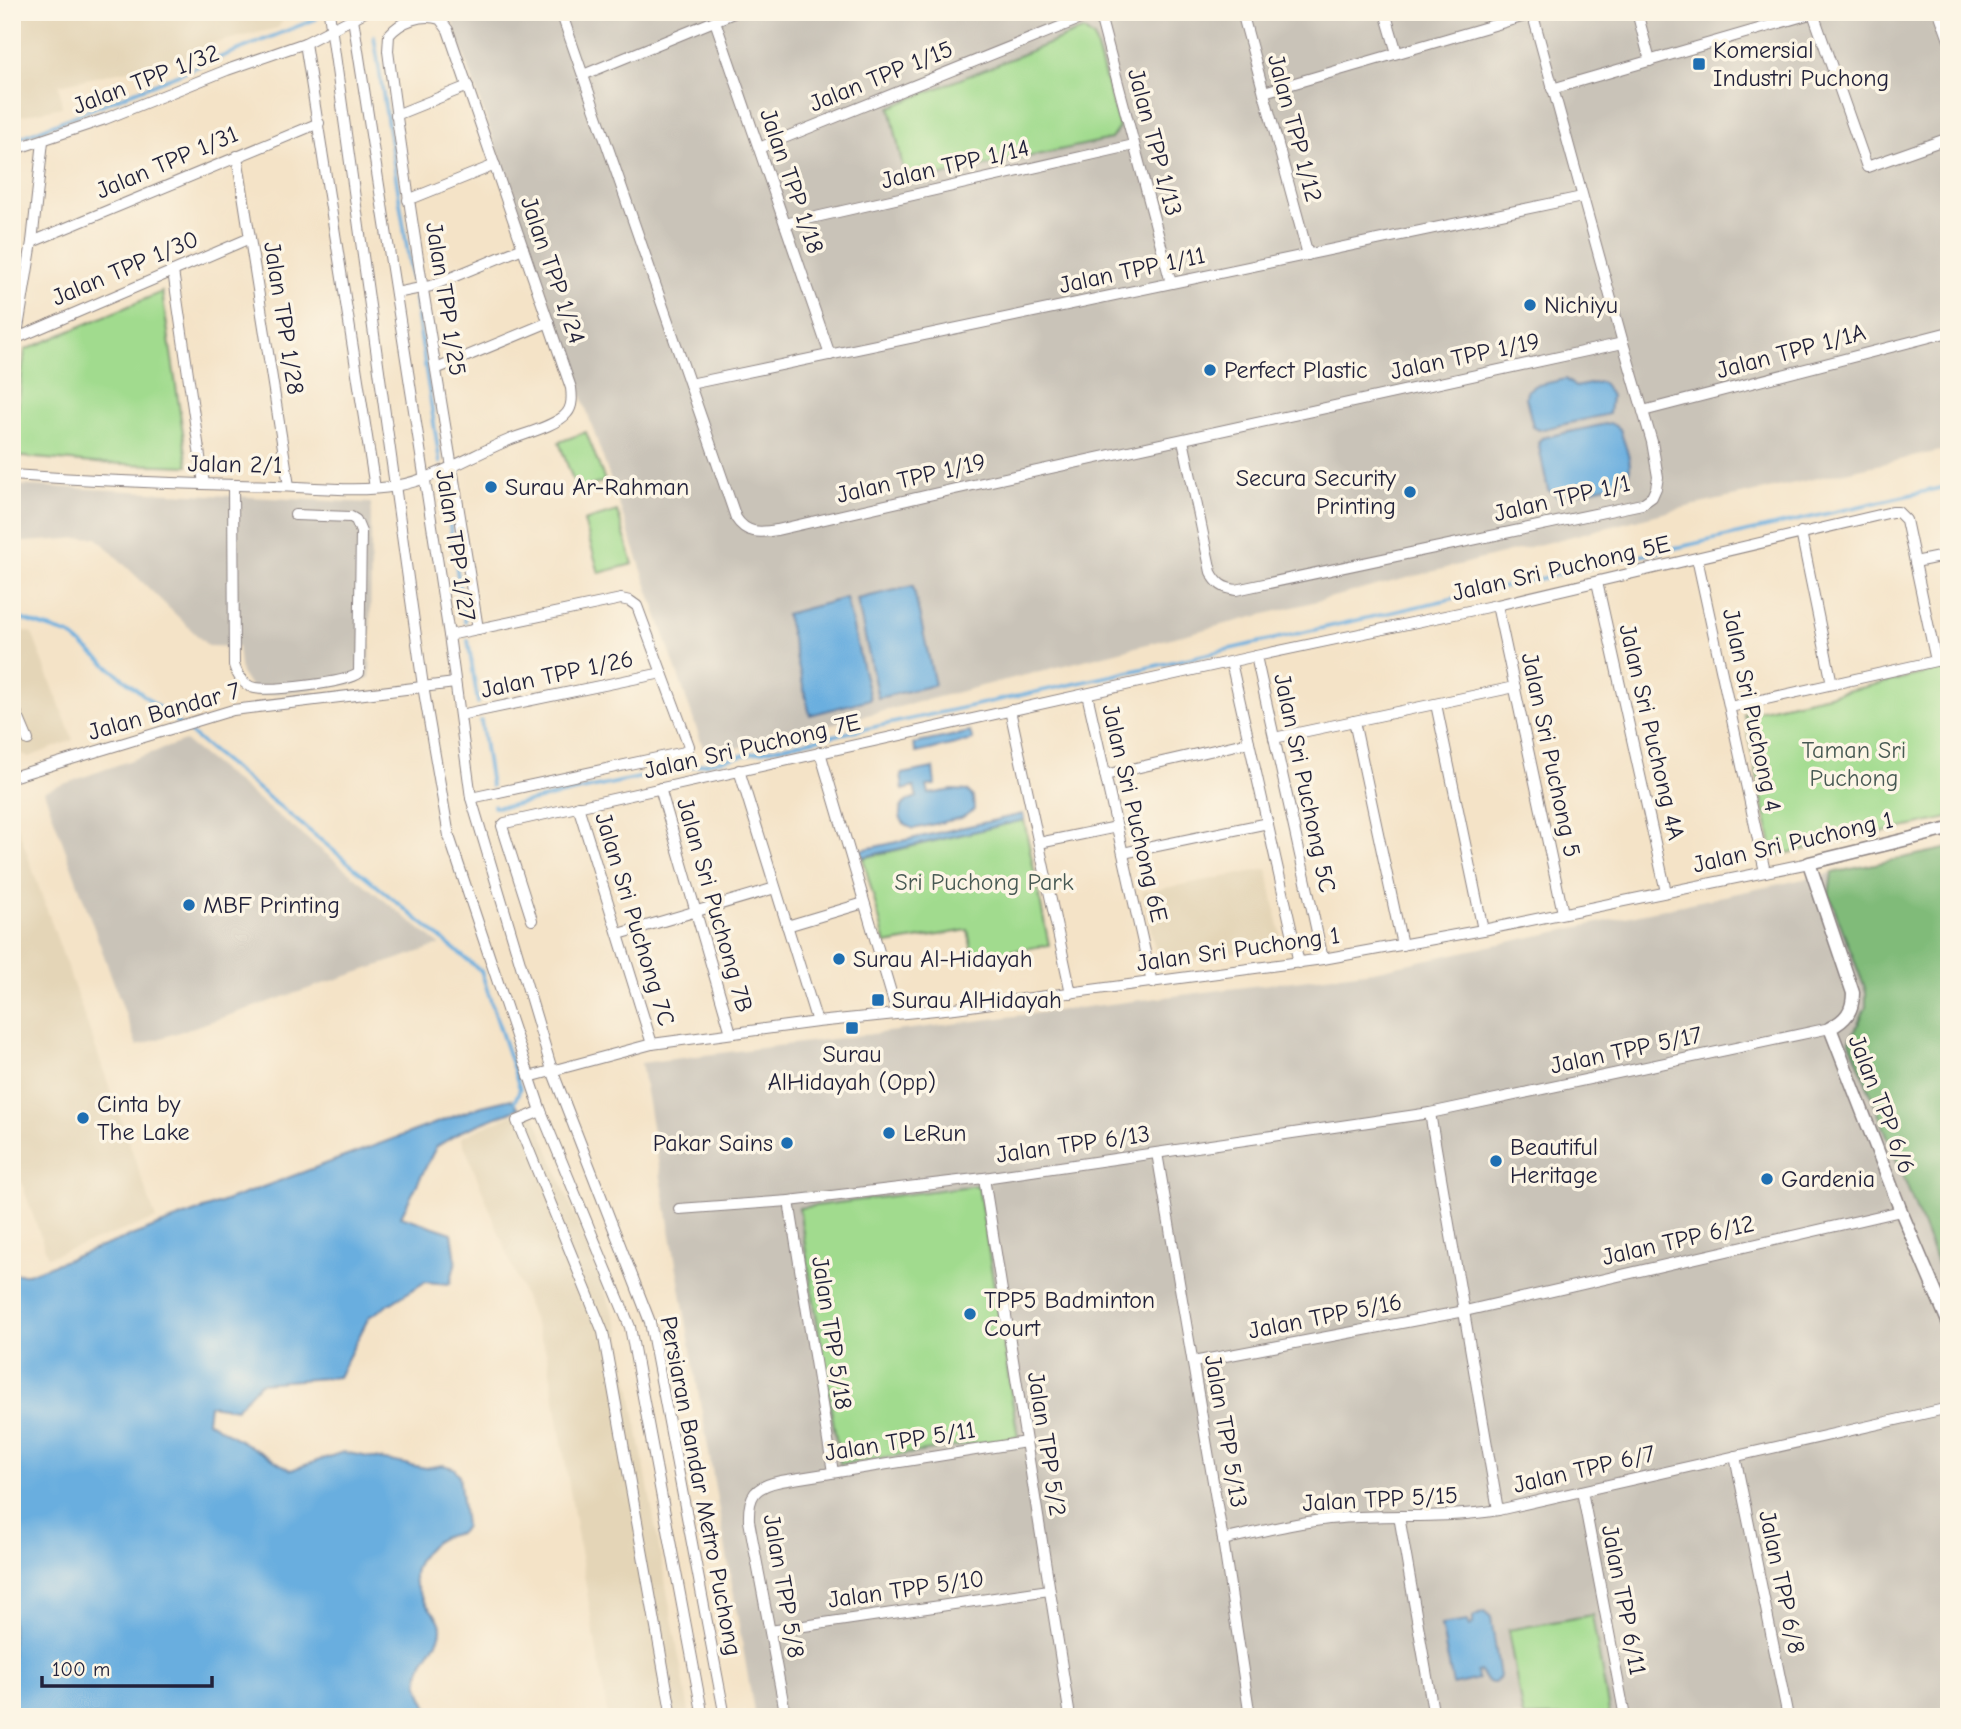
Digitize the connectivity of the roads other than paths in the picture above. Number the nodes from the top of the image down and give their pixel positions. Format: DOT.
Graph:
graph roads {
  1 [pos="330,12"];
  2 [pos="365,12"];
  3 [pos="561,12"];
  4 [pos="736,12"];
  5 [pos="1098,12"];
  6 [pos="1242,12"];
  7 [pos="1385,12"];
  8 [pos="1637,12"];
  9 [pos="1939,12"];
  10 [pos="1532,13"];
  11 [pos="1815,13"];
  12 [pos="353,15"];
  13 [pos="715,21"];
  14 [pos="444,22"];
  15 [pos="332,27"];
  16 [pos="1949,40"];
  17 [pos="305,43"];
  18 [pos="1396,53"];
  19 [pos="1650,61"];
  20 [pos="583,75"];
  21 [pos="468,86"];
  22 [pos="1552,89"];
  23 [pos="1264,92"];
  24 [pos="396,116"];
  25 [pos="319,123"];
  26 [pos="1949,138"];
  27 [pos="43,141"];
  28 [pos="1134,145"];
  29 [pos="759,148"];
  30 [pos="12,150"];
  31 [pos="237,156"];
  32 [pos="495,165"];
  33 [pos="1582,197"];
  34 [pos="408,200"];
  35 [pos="785,224"];
  36 [pos="250,238"];
  37 [pos="32,242"];
  38 [pos="523,248"];
  39 [pos="1308,255"];
  40 [pos="173,271"];
  41 [pos="1171,283"];
  42 [pos="422,288"];
  43 [pos="396,293"];
  44 [pos="549,322"];
  45 [pos="1949,332"];
  46 [pos="17,338"];
  47 [pos="1623,343"];
  48 [pos="830,355"];
  49 [pos="12,366"];
  50 [pos="436,369"];
  51 [pos="690,384"];
  52 [pos="1643,411"];
  53 [pos="1183,440"];
  54 [pos="453,466"];
  55 [pos="12,475"];
  56 [pos="425,479"];
  57 [pos="204,484"];
  58 [pos="233,485"];
  59 [pos="289,486"];
  60 [pos="395,486"];
  61 [pos="374,488"];
  62 [pos="295,515"];
  63 [pos="1801,532"];
  64 [pos="1949,555"];
  65 [pos="1697,558"];
  66 [pos="1915,562"];
  67 [pos="1597,582"];
  68 [pos="1497,605"];
  69 [pos="478,629"];
  70 [pos="449,635"];
  71 [pos="1256,656"];
  72 [pos="1949,658"];
  73 [pos="1936,661"];
  74 [pos="1231,662"];
  75 [pos="662,673"];
  76 [pos="455,683"];
  77 [pos="1832,684"];
  78 [pos="423,686"];
  79 [pos="1515,687"];
  80 [pos="1087,694"];
  81 [pos="12,702"];
  82 [pos="1436,704"];
  83 [pos="1730,707"];
  84 [pos="1010,710"];
  85 [pos="460,715"];
  86 [pos="1354,721"];
  87 [pos="1274,738"];
  88 [pos="28,740"];
  89 [pos="1250,742"];
  90 [pos="820,752"];
  91 [pos="739,770"];
  92 [pos="1105,775"];
  93 [pos="12,777"];
  94 [pos="660,788"];
  95 [pos="471,798"];
  96 [pos="578,806"];
  97 [pos="1268,823"];
  98 [pos="1117,827"];
  99 [pos="1949,829"];
  100 [pos="1039,843"];
  101 [pos="1123,853"];
  102 [pos="1809,863"];
  103 [pos="1765,872"];
  104 [pos="775,888"];
  105 [pos="1666,892"];
  106 [pos="864,903"];
  107 [pos="695,911"];
  108 [pos="1563,913"];
  109 [pos="531,920"];
  110 [pos="787,926"];
  111 [pos="1483,930"];
  112 [pos="619,933"];
  113 [pos="1402,945"];
  114 [pos="1323,960"];
  115 [pos="1299,963"];
  116 [pos="1152,982"];
  117 [pos="1071,993"];
  118 [pos="897,1013"];
  119 [pos="817,1022"];
  120 [pos="1830,1028"];
  121 [pos="731,1033"];
  122 [pos="652,1044"];
  123 [pos="552,1070"];
  124 [pos="529,1077"];
  125 [pos="541,1111"];
  126 [pos="1430,1113"];
  127 [pos="1157,1153"];
  128 [pos="984,1178"];
  129 [pos="789,1201"];
  130 [pos="679,1209"];
  131 [pos="1901,1211"];
  132 [pos="1465,1311"];
  133 [pos="1949,1324"];
  134 [pos="1193,1362"];
  135 [pos="1949,1408"];
  136 [pos="1026,1442"];
  137 [pos="1735,1456"];
  138 [pos="833,1472"];
  139 [pos="781,1481"];
  140 [pos="1582,1490"];
  141 [pos="1498,1510"];
  142 [pos="1399,1517"];
  143 [pos="1223,1540"];
  144 [pos="1049,1590"];
  145 [pos="770,1631"];
  146 [pos="672,1717"];
  147 [pos="703,1717"];
  148 [pos="725,1717"];
  149 [pos="786,1717"];
  150 [pos="1070,1717"];
  151 [pos="1250,1717"];
  152 [pos="1434,1717"];
  153 [pos="1625,1717"];
  154 [pos="1788,1717"];
  1 -- 15 [label="street, Jalan TPP 1/27"];
  2 -- 12 [label="street, Jalan TPP 1/32"];
  3 -- 20 [label="street, Jalan TPP 1/19"];
  4 -- 13 [label="street"];
  5 -- 28 [label="street, Jalan TPP 1/13"];
  5 -- 29 [label="street, Jalan TPP 1/15"];
  6 -- 23 [label="street, Jalan TPP 1/12"];
  7 -- 18 [label="street"];
  8 -- 19 [label="street"];
  9 -- 16 [label="street"];
  10 -- 18 [label="street"];
  10 -- 22 [label="street, Jalan TPP 1/1"];
  11 -- 19 [label="street"];
  11 -- 26 [label="street"];
  12 -- 15 [label="street, Jalan TPP 1/32"];
  12 -- 43 [label="street, Jalan TPP 1/27"];
  13 -- 20 [label="street"];
  13 -- 29 [label="street, Jalan TPP 1/18"];
  14 -- 21 [label="street, Jalan TPP 1/24"];
  14 -- 24 [label="street, Jalan TPP 1/25"];
  15 -- 17 [label="street, Jalan TPP 1/32"];
  15 -- 60 [label="street, Jalan TPP 1/27"];
  17 -- 25 [label="street"];
  17 -- 27 [label="street, Jalan TPP 1/32"];
  18 -- 23 [label="street"];
  19 -- 22 [label="street"];
  20 -- 51 [label="street, Jalan TPP 1/19"];
  21 -- 24 [label="street"];
  21 -- 32 [label="street, Jalan TPP 1/24"];
  22 -- 33 [label="street, Jalan TPP 1/1"];
  23 -- 39 [label="street, Jalan TPP 1/12"];
  24 -- 34 [label="street, Jalan TPP 1/25"];
  25 -- 31 [label="street, Jalan TPP 1/31"];
  25 -- 61 [label="street"];
  27 -- 30 [label="street, Jalan TPP 1/32"];
  27 -- 37 [label="street"];
  28 -- 35 [label="street, Jalan TPP 1/14"];
  28 -- 41 [label="street, Jalan TPP 1/13"];
  29 -- 35 [label="street, Jalan TPP 1/18"];
  31 -- 36 [label="street, Jalan TPP 1/28"];
  31 -- 37 [label="street, Jalan TPP 1/31"];
  32 -- 34 [label="street"];
  32 -- 38 [label="street, Jalan TPP 1/24"];
  33 -- 39 [label="street, Jalan TPP 1/11"];
  33 -- 47 [label="street, Jalan TPP 1/1"];
  34 -- 42 [label="street, Jalan TPP 1/25"];
  35 -- 48 [label="street, Jalan TPP 1/18"];
  36 -- 40 [label="street, Jalan TPP 1/30"];
  36 -- 59 [label="street, Jalan TPP 1/28"];
  37 -- 46 [label="street"];
  38 -- 42 [label="street"];
  38 -- 44 [label="street, Jalan TPP 1/24"];
  39 -- 41 [label="street, Jalan TPP 1/11"];
  40 -- 46 [label="street, Jalan TPP 1/30"];
  40 -- 57 [label="street"];
  41 -- 48 [label="street, Jalan TPP 1/11"];
  42 -- 43 [label="street"];
  42 -- 50 [label="street, Jalan TPP 1/25"];
  43 -- 56 [label="street, Jalan TPP 1/27"];
  44 -- 50 [label="street"];
  44 -- 54 [label="street, Jalan TPP 1/24"];
  45 -- 52 [label="street, Jalan TPP 1/1A"];
  46 -- 49 [label="street"];
  47 -- 52 [label="street, Jalan TPP 1/1"];
  47 -- 53 [label="street, Jalan TPP 1/19"];
  48 -- 51 [label="street, Jalan TPP 1/11"];
  50 -- 54 [label="street, Jalan TPP 1/25"];
  51 -- 53 [label="street, Jalan TPP 1/19"];
  52 -- 53 [label="street, Jalan TPP 1/1"];
  54 -- 56 [label="street, Jalan 2/1"];
  54 -- 69 [label="street, Jalan TPP 1/25"];
  55 -- 57 [label="street, Jalan 2/1"];
  56 -- 60 [label="street, Jalan 2/1"];
  56 -- 70 [label="street, Jalan TPP 1/27"];
  57 -- 58 [label="street, Jalan 2/1"];
  58 -- 59 [label="street, Jalan 2/1"];
  58 -- 62 [label="street"];
  59 -- 61 [label="street, Jalan 2/1"];
  60 -- 61 [label="street, Jalan 2/1"];
  60 -- 78 [label="street, Jalan TPP 1/27"];
  63 -- 65 [label="street, Jalan Sri Puchong 5E"];
  63 -- 66 [label="street, Jalan Sri Puchong 5E"];
  63 -- 77 [label="street"];
  64 -- 66 [label="street"];
  65 -- 67 [label="street, Jalan Sri Puchong 5E"];
  65 -- 83 [label="street, Jalan Sri Puchong 4"];
  66 -- 73 [label="street"];
  67 -- 68 [label="street, Jalan Sri Puchong 5E"];
  67 -- 105 [label="street, Jalan Sri Puchong 4A"];
  68 -- 71 [label="street, Jalan Sri Puchong 5E"];
  68 -- 79 [label="street, Jalan Sri Puchong 5"];
  69 -- 70 [label="street"];
  69 -- 75 [label="street"];
  70 -- 76 [label="street, Jalan TPP 1/27"];
  71 -- 74 [label="street, Jalan Sri Puchong 5E"];
  71 -- 87 [label="street, Jalan Sri Puchong 5C"];
  72 -- 73 [label="street"];
  73 -- 77 [label="street"];
  74 -- 80 [label="street, Jalan Sri Puchong 5E"];
  74 -- 89 [label="street"];
  75 -- 85 [label="street, Jalan TPP 1/26"];
  75 -- 95 [label="street"];
  76 -- 78 [label="street, Jalan Bandar 7"];
  76 -- 85 [label="street, Jalan TPP 1/27"];
  77 -- 83 [label="street"];
  78 -- 93 [label="street, Jalan Bandar 7"];
  78 -- 124 [label="street, Jalan TPP 1/27"];
  79 -- 82 [label="street"];
  79 -- 108 [label="street, Jalan Sri Puchong 5"];
  80 -- 84 [label="street, Jalan Sri Puchong 7E"];
  80 -- 92 [label="street, Jalan Sri Puchong 6E"];
  81 -- 88 [label="street"];
  82 -- 86 [label="street"];
  82 -- 111 [label="street"];
  83 -- 103 [label="street, Jalan Sri Puchong 4"];
  84 -- 90 [label="street, Jalan Sri Puchong 7E"];
  84 -- 100 [label="street"];
  85 -- 95 [label="street, Jalan TPP 1/27"];
  86 -- 87 [label="street"];
  86 -- 113 [label="street"];
  87 -- 114 [label="street, Jalan Sri Puchong 5C"];
  89 -- 92 [label="street"];
  89 -- 97 [label="street"];
  90 -- 91 [label="street, Jalan Sri Puchong 7E"];
  90 -- 106 [label="street"];
  91 -- 94 [label="street, Jalan Sri Puchong 7E"];
  91 -- 104 [label="street"];
  92 -- 98 [label="street, Jalan Sri Puchong 6E"];
  94 -- 96 [label="street, Jalan Sri Puchong 7E"];
  94 -- 107 [label="street, Jalan Sri Puchong 7B"];
  95 -- 123 [label="street, Jalan TPP 1/27"];
  96 -- 109 [label="street, Jalan Sri Puchong 7E"];
  96 -- 112 [label="street, Jalan Sri Puchong 7C"];
  97 -- 101 [label="street"];
  97 -- 115 [label="street"];
  98 -- 100 [label="street"];
  98 -- 101 [label="street, Jalan Sri Puchong 6E"];
  99 -- 102 [label="street, Jalan Sri Puchong 1"];
  100 -- 117 [label="street"];
  101 -- 116 [label="street, Jalan Sri Puchong 6E"];
  102 -- 103 [label="street, Jalan Sri Puchong 1"];
  102 -- 120 [label="street, Jalan TPP 6/6"];
  103 -- 105 [label="street, Jalan Sri Puchong 1"];
  104 -- 107 [label="street"];
  104 -- 110 [label="street"];
  105 -- 108 [label="street, Jalan Sri Puchong 1"];
  106 -- 110 [label="street"];
  106 -- 118 [label="street"];
  107 -- 112 [label="street"];
  107 -- 121 [label="street, Jalan Sri Puchong 7B"];
  108 -- 111 [label="street, Jalan Sri Puchong 1"];
  110 -- 119 [label="street"];
  111 -- 113 [label="street, Jalan Sri Puchong 1"];
  112 -- 122 [label="street, Jalan Sri Puchong 7C"];
  113 -- 114 [label="street, Jalan Sri Puchong 1"];
  114 -- 115 [label="street, Jalan Sri Puchong 1"];
  115 -- 116 [label="street, Jalan Sri Puchong 1"];
  116 -- 117 [label="street, Jalan Sri Puchong 1"];
  117 -- 118 [label="street, Jalan Sri Puchong 1"];
  118 -- 119 [label="street, Jalan Sri Puchong 1"];
  119 -- 121 [label="street, Jalan Sri Puchong 1"];
  120 -- 126 [label="street, Jalan TPP 5/17"];
  120 -- 131 [label="street, Jalan TPP 6/6"];
  121 -- 122 [label="street, Jalan Sri Puchong 1"];
  122 -- 123 [label="street, Jalan Sri Puchong 1"];
  123 -- 124 [label="street, Jalan Sri Puchong 1"];
  123 -- 148 [label="street, Persiaran Bandar Metro Puchong"];
  124 -- 125 [label="street, Persiaran Bandar Metro Puchong"];
  125 -- 146 [label="street"];
  125 -- 147 [label="street, Persiaran Bandar Metro Puchong"];
  126 -- 127 [label="street, Jalan TPP 6/13"];
  126 -- 132 [label="street, Jalan TPP 6/7"];
  127 -- 128 [label="street, Jalan TPP 6/13"];
  127 -- 134 [label="street, Jalan TPP 5/13"];
  128 -- 129 [label="street, Jalan TPP 6/13"];
  128 -- 136 [label="street, Jalan TPP 5/2"];
  129 -- 130 [label="street, Jalan TPP 6/13"];
  129 -- 138 [label="street, Jalan TPP 5/18"];
  131 -- 132 [label="street, Jalan TPP 6/12"];
  131 -- 133 [label="street, Jalan TPP 6/6"];
  132 -- 134 [label="street, Jalan TPP 5/16"];
  132 -- 141 [label="street, Jalan TPP 6/7"];
  134 -- 143 [label="street, Jalan TPP 5/13"];
  135 -- 137 [label="street, Jalan TPP 6/7"];
  136 -- 138 [label="street, Jalan TPP 5/11"];
  136 -- 144 [label="street, Jalan TPP 5/2"];
  137 -- 140 [label="street, Jalan TPP 6/7"];
  137 -- 154 [label="street, Jalan TPP 6/8"];
  138 -- 139 [label="street, Jalan TPP 5/11"];
  139 -- 145 [label="street, Jalan TPP 5/8"];
  140 -- 141 [label="street, Jalan TPP 6/7"];
  140 -- 153 [label="street, Jalan TPP 6/11"];
  141 -- 142 [label="street, Jalan TPP 5/15"];
  142 -- 143 [label="street, Jalan TPP 5/15"];
  142 -- 152 [label="street"];
  143 -- 151 [label="street, Jalan TPP 5/13"];
  144 -- 145 [label="street, Jalan TPP 5/10"];
  144 -- 150 [label="street, Jalan TPP 5/2"];
  145 -- 149 [label="street, Jalan TPP 5/8"];
}
